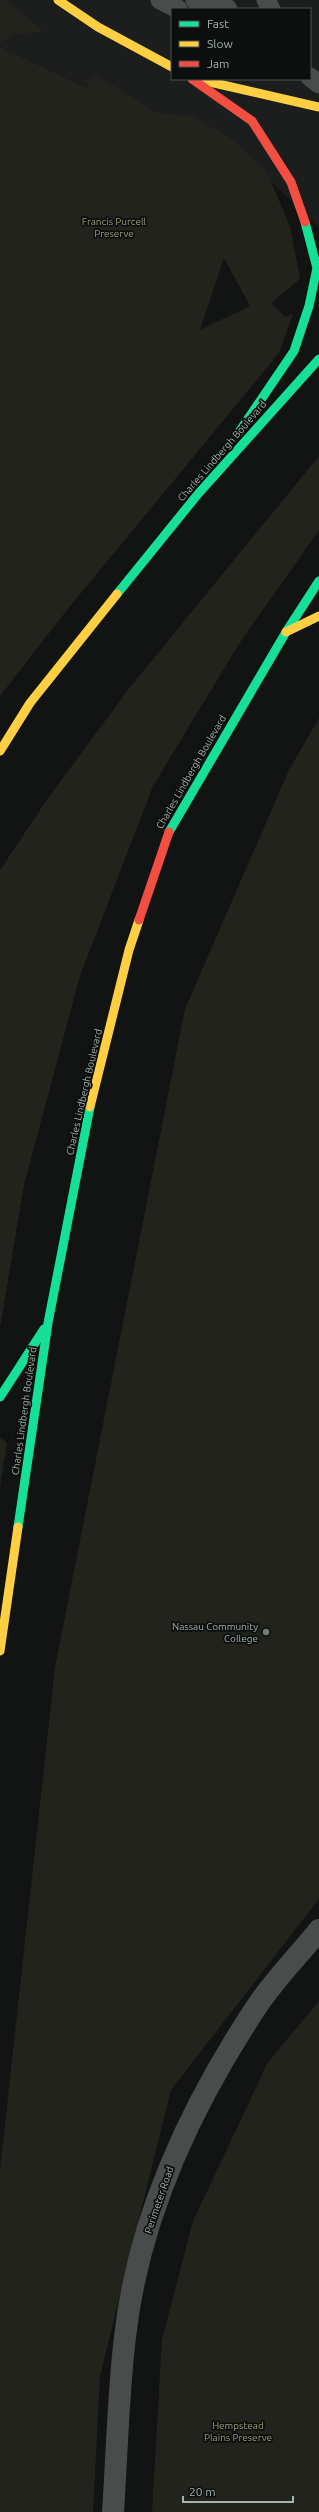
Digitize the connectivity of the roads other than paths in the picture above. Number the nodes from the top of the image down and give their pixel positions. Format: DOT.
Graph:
graph roads {
  1 [pos="58,0"];
  2 [pos="160,0"];
  3 [pos="195,0"];
  4 [pos="218,0"];
  5 [pos="233,0"];
  6 [pos="176,8"];
  7 [pos="207,8"];
  8 [pos="227,8"];
  9 [pos="241,8"];
  10 [pos="171,66"];
  11 [pos="311,78"];
  12 [pos="193,80"];
  13 [pos="202,80"];
  14 [pos="319,84"];
  15 [pos="319,106"];
  16 [pos="319,359"];
  17 [pos="198,494"];
  18 [pos="319,582"];
  19 [pos="319,616"];
  20 [pos="286,632"];
  21 [pos="0,751"];
  22 [pos="48,1323"];
  23 [pos="0,1397"];
  24 [pos="0,1652"];
  25 [pos="319,1930"];
  26 [pos="113,2512"];
  1 -- 10 [label="main road"];
  2 -- 6 [label="lane"];
  3 -- 7 [label="lane"];
  4 -- 8 [label="lane"];
  5 -- 9 [label="lane"];
  11 -- 14 [label="lane"];
  12 -- 17 [label="main road"];
  13 -- 15 [label="main road"];
  16 -- 17 [label="main road, Charles Lindbergh Boulevard"];
  17 -- 21 [label="main road, Charles Lindbergh Boulevard"];
  18 -- 20 [label="main road, Charles Lindbergh Boulevard"];
  19 -- 20 [label="main road"];
  20 -- 22 [label="main road, Charles Lindbergh Boulevard"];
  22 -- 23 [label="main road"];
  22 -- 24 [label="main road, Charles Lindbergh Boulevard"];
  25 -- 26 [label="street, Perimeter Road"];
}
